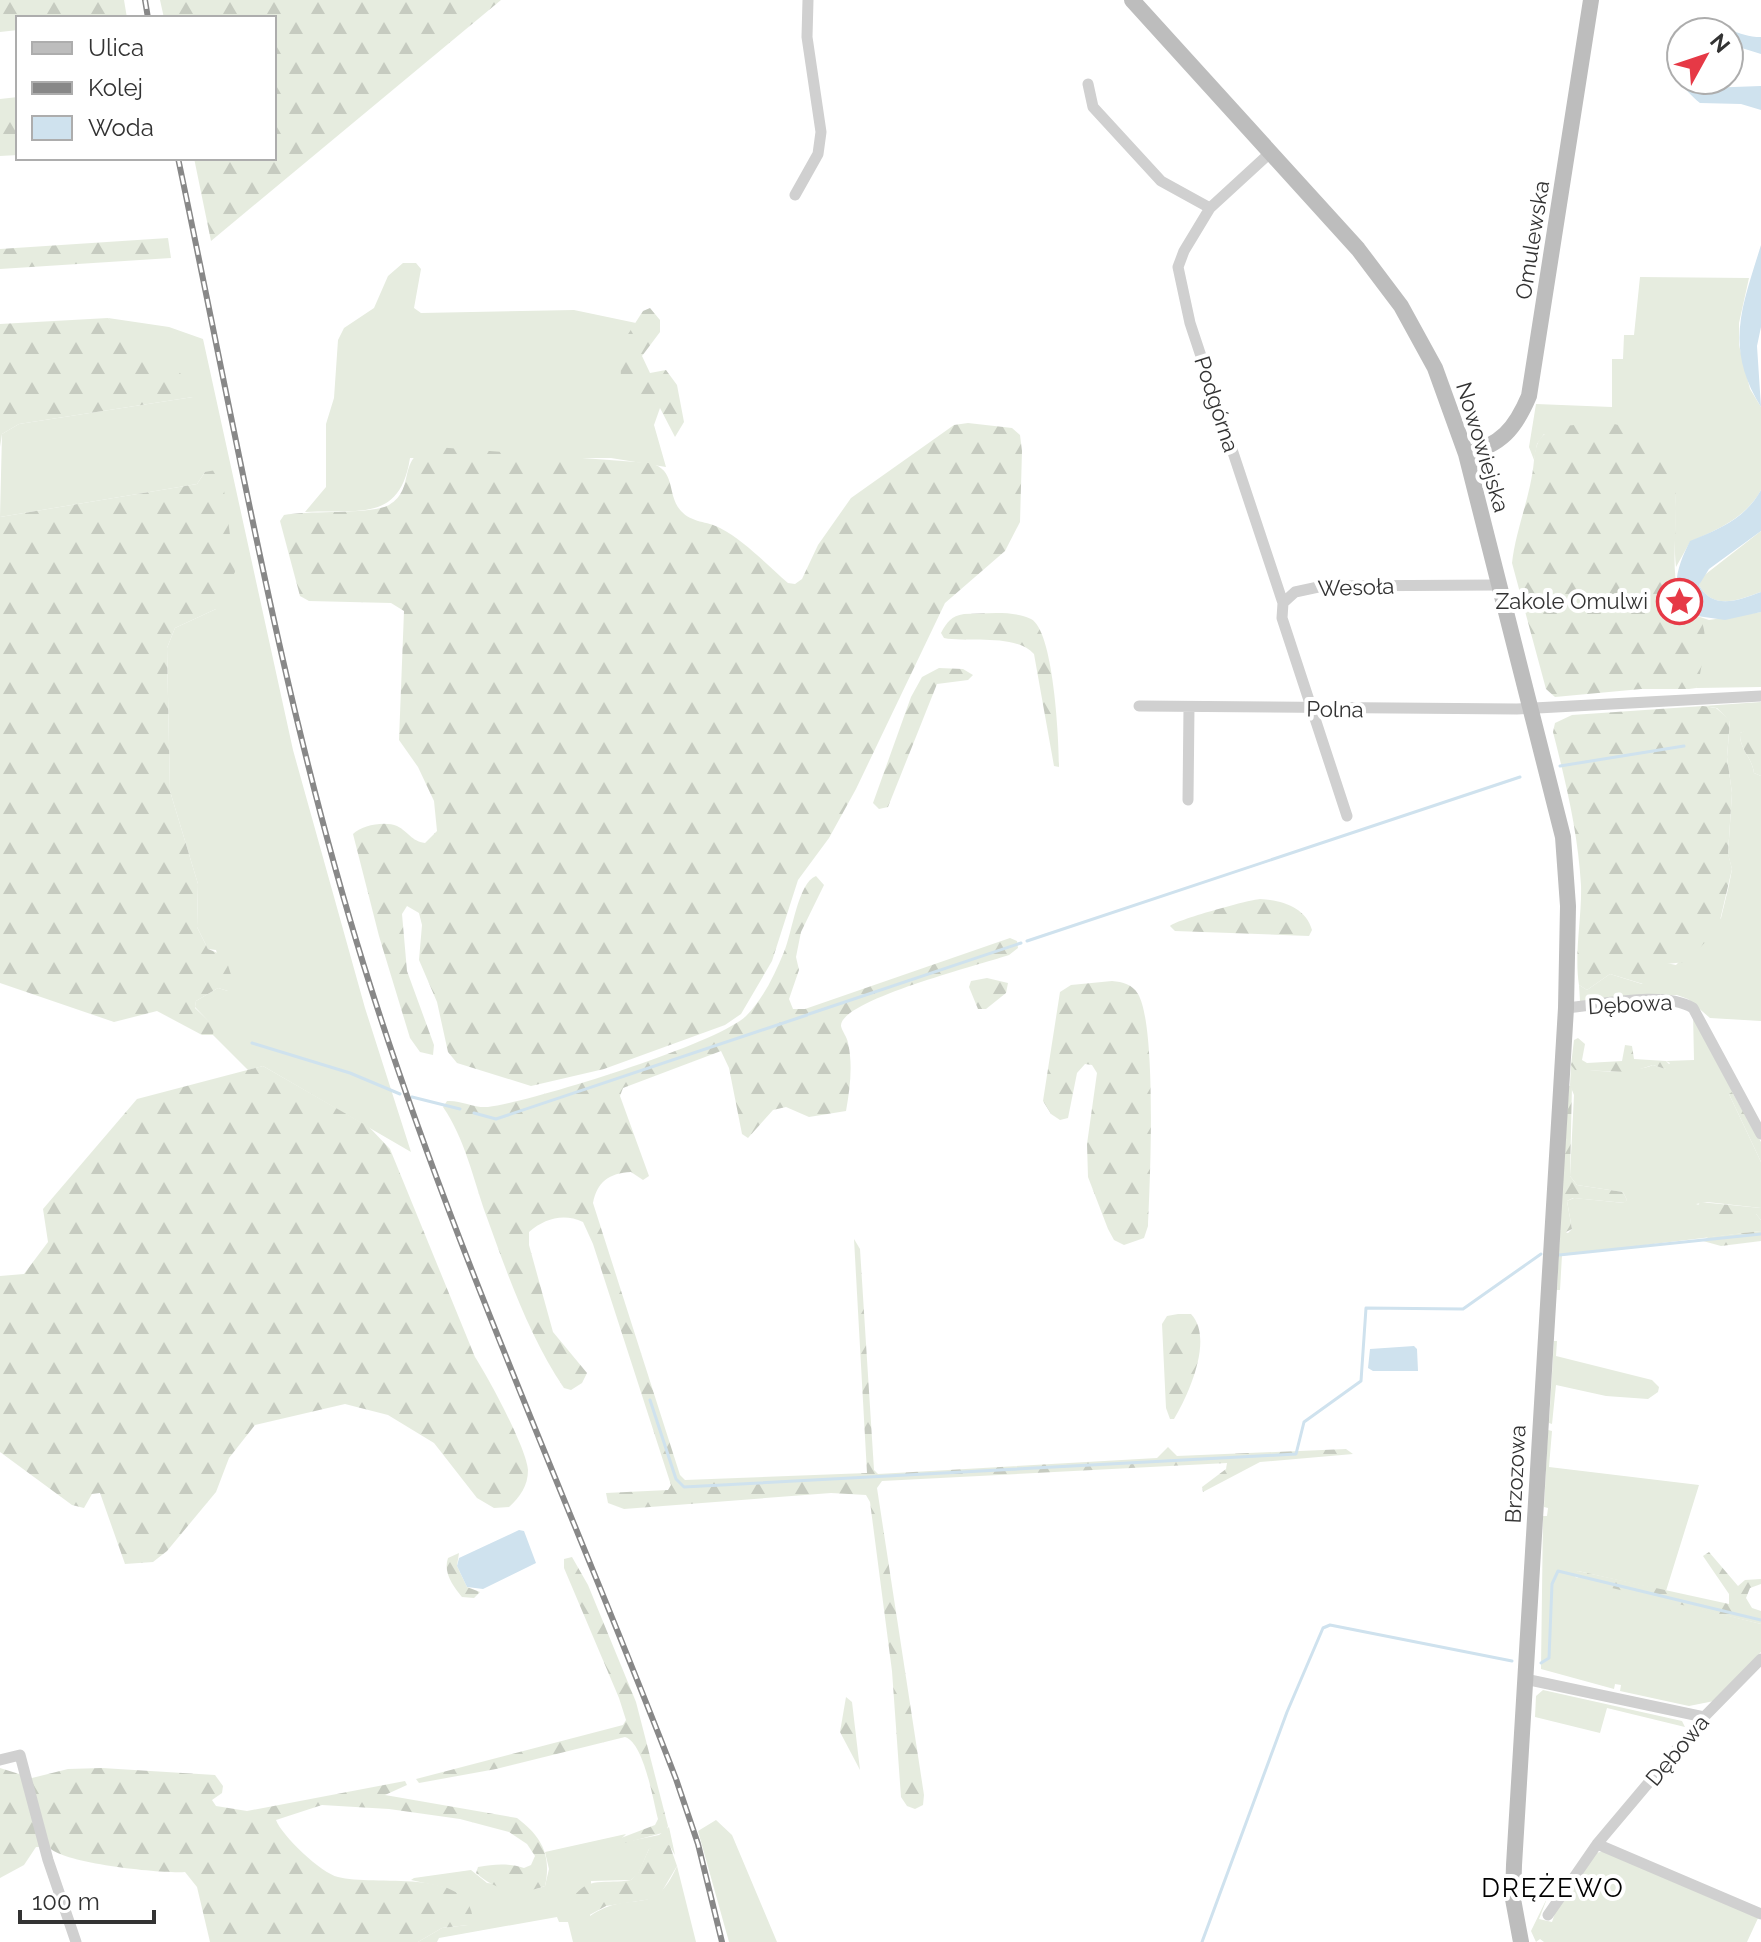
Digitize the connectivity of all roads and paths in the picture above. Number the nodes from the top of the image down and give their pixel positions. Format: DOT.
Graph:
graph roads {
  1 [pos="808,0"];
  2 [pos="1132,0"];
  3 [pos="1591,0"];
  4 [pos="1088,84"];
  5 [pos="1271,152"];
  6 [pos="795,195"];
  7 [pos="1210,208"];
  8 [pos="1466,454"];
  9 [pos="1497,585"];
  10 [pos="1283,603"];
  11 [pos="1761,696"];
  12 [pos="1139,706"];
  13 [pos="1189,707"];
  14 [pos="1313,708"];
  15 [pos="1531,709"];
  16 [pos="1188,800"];
  17 [pos="1347,816"];
  18 [pos="1566,1008"];
  19 [pos="1761,1134"];
  20 [pos="1761,1659"];
  21 [pos="1525,1679"];
  22 [pos="1704,1717"];
  23 [pos="0,1760"];
  24 [pos="1597,1844"];
  25 [pos="1761,1914"];
  26 [pos="1548,1915"];
  27 [pos="76,1942"];
  28 [pos="1521,1942"];
  1 -- 6 [label="street"];
  2 -- 5 [label="main road, Nowowiejska"];
  3 -- 8 [label="main road, Omulewska"];
  4 -- 7 [label="street"];
  5 -- 7 [label="street, Podgórna"];
  5 -- 8 [label="main road, Nowowiejska"];
  7 -- 10 [label="street, Podgórna"];
  8 -- 9 [label="main road, Nowowiejska"];
  9 -- 10 [label="street, Wesoła"];
  9 -- 15 [label="main road, Nowowiejska"];
  10 -- 14 [label="street"];
  11 -- 15 [label="street, Polna"];
  12 -- 13 [label="street, Polna"];
  13 -- 14 [label="street, Polna"];
  13 -- 16 [label="street"];
  14 -- 15 [label="street, Polna"];
  14 -- 17 [label="street"];
  15 -- 18 [label="main road, Nowowiejska"];
  18 -- 19 [label="street, Dębowa"];
  18 -- 21 [label="main road, Brzozowa"];
  20 -- 22 [label="street, Dębowa"];
  21 -- 22 [label="street"];
  21 -- 28 [label="main road, Brzozowa"];
  22 -- 24 [label="street, Dębowa"];
  23 -- 27 [label="street"];
  24 -- 25 [label="street"];
  24 -- 26 [label="street, Dębowa"];
}
